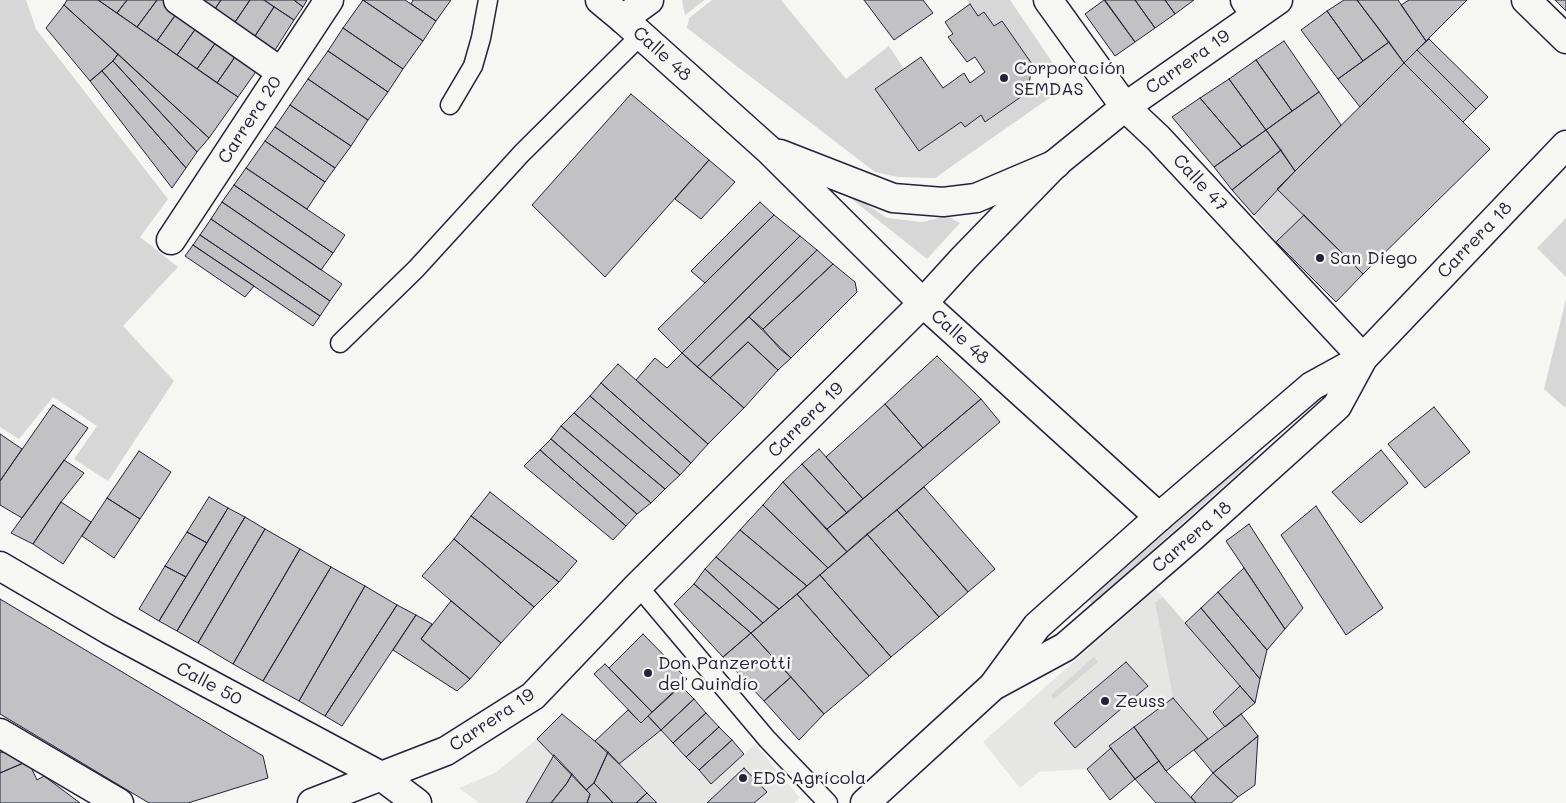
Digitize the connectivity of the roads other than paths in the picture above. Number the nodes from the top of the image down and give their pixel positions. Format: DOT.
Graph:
graph roads {
  1 [pos="178,0"];
  2 [pos="329,0"];
  3 [pos="488,0"];
  4 [pos="600,0"];
  5 [pos="649,0"];
  6 [pos="1048,0"];
  7 [pos="1278,0"];
  8 [pos="1526,0"];
  9 [pos="1250,8"];
  10 [pos="632,27"];
  11 [pos="1566,39"];
  12 [pos="281,72"];
  13 [pos="450,105"];
  14 [pos="1126,107"];
  15 [pos="1566,145"];
  16 [pos="769,150"];
  17 [pos="1056,163"];
  18 [pos="171,240"];
  19 [pos="924,303"];
  20 [pos="340,343"];
  21 [pos="1363,358"];
  22 [pos="1158,517"];
  23 [pos="0,566"];
  24 [pos="638,586"];
  25 [pos="992,686"];
  26 [pos="0,733"];
  27 [pos="381,776"];
  28 [pos="119,803"];
  29 [pos="312,803"];
  30 [pos="417,803"];
  31 [pos="828,803"];
  32 [pos="865,803"];
  1 -- 12 [label="main road"];
  2 -- 12 [label="main road, Carrera 20"];
  3 -- 13 [label="lane"];
  4 -- 10 [label="main road, Calle 48"];
  5 -- 10 [label="main road"];
  6 -- 14 [label="main road, Calle 47"];
  7 -- 9 [label="main road, Carrera 19"];
  8 -- 11 [label="main road"];
  9 -- 14 [label="main road, Carrera 19"];
  10 -- 16 [label="main road, Calle 48"];
  10 -- 20 [label="lane"];
  12 -- 18 [label="main road, Carrera 20"];
  14 -- 17 [label="main road, Carrera 19"];
  14 -- 21 [label="main road, Calle 47"];
  15 -- 21 [label="main road, Carrera 18"];
  16 -- 17 [label="main road, Calle 48"];
  16 -- 19 [label="main road, Calle 48"];
  17 -- 19 [label="main road, Carrera 19"];
  19 -- 22 [label="main road, Calle 48"];
  19 -- 24 [label="main road, Carrera 19"];
  21 -- 22 [label="main road, Carrera 18"];
  21 -- 25 [label="main road, Carrera 18"];
  22 -- 25 [label="main road, Carrera 18"];
  23 -- 27 [label="main road, Calle 50"];
  24 -- 27 [label="main road, Carrera 19"];
  24 -- 31 [label="lane"];
  25 -- 32 [label="main road, Carrera 18"];
  26 -- 28 [label="main road"];
  27 -- 29 [label="main road, Carrera 19"];
  27 -- 30 [label="main road, Calle 50"];
}
